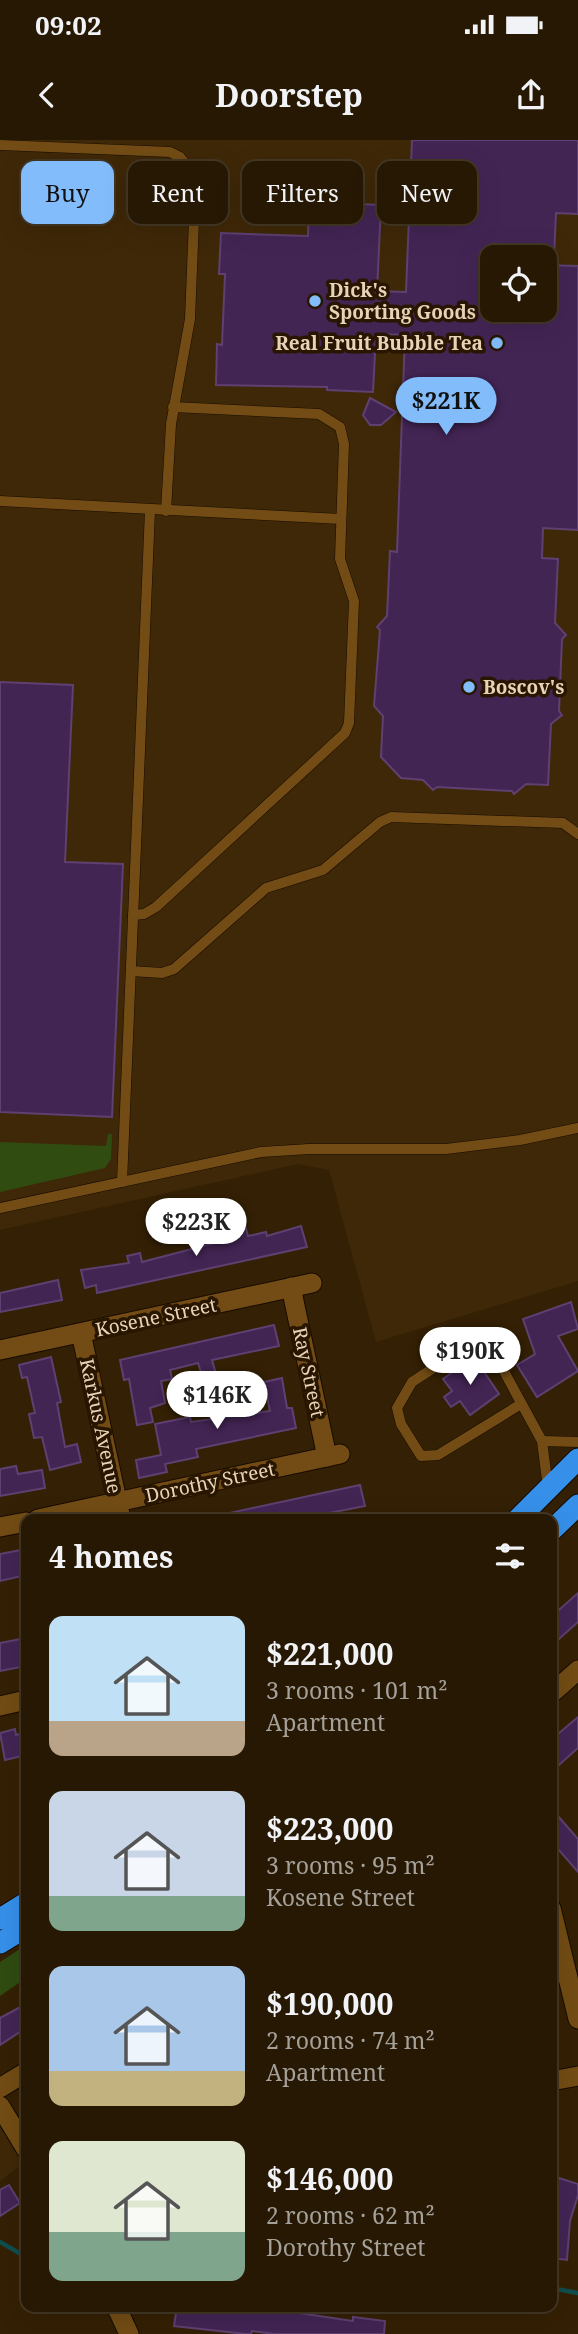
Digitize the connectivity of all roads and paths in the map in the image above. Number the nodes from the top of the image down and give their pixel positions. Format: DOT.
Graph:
graph roads {
  1 [pos="0,145"];
  2 [pos="173,407"];
  3 [pos="0,501"];
  4 [pos="150,510"];
  5 [pos="166,511"];
  6 [pos="341,519"];
  7 [pos="578,834"];
  8 [pos="133,915"];
  9 [pos="131,971"];
  10 [pos="578,1128"];
  11 [pos="122,1182"];
  12 [pos="0,1208"];
  13 [pos="312,1283"];
  14 [pos="290,1287"];
  15 [pos="81,1333"];
  16 [pos="0,1350"];
  17 [pos="521,1404"];
  18 [pos="542,1441"];
  19 [pos="578,1441"];
  20 [pos="333,1455"];
  21 [pos="578,1459"];
  22 [pos="548,1490"];
  23 [pos="578,1505"];
  24 [pos="119,1510"];
  25 [pos="83,1514"];
  26 [pos="522,1514"];
  27 [pos="21,1523"];
  28 [pos="557,1525"];
  29 [pos="0,1527"];
  30 [pos="576,1676"];
  31 [pos="557,1690"];
  32 [pos="21,1701"];
  33 [pos="0,1706"];
  34 [pos="21,1906"];
  35 [pos="0,1919"];
  36 [pos="21,1930"];
  37 [pos="557,1933"];
  38 [pos="0,1943"];
  39 [pos="578,2019"];
  40 [pos="21,2075"];
  41 [pos="578,2076"];
  42 [pos="557,2080"];
  43 [pos="0,2088"];
  44 [pos="0,2106"];
  45 [pos="21,2141"];
  46 [pos="119,2312"];
  47 [pos="129,2334"];
  1 -- 2 [label="lane"];
  2 -- 5 [label="lane"];
  2 -- 6 [label="lane"];
  3 -- 4 [label="lane"];
  4 -- 5 [label="lane"];
  4 -- 8 [label="lane"];
  5 -- 6 [label="lane"];
  6 -- 8 [label="lane"];
  7 -- 9 [label="lane"];
  8 -- 9 [label="lane"];
  9 -- 11 [label="lane"];
  10 -- 11 [label="lane"];
  11 -- 12 [label="lane"];
  13 -- 14 [label="street, Kosene Street"];
  14 -- 15 [label="street, Kosene Street"];
  14 -- 20 [label="street, Ray Street"];
  15 -- 16 [label="street, Kosene Street"];
  15 -- 24 [label="street, Karkus Avenue"];
  17 -- 17 [label="lane"];
  17 -- 18 [label="lane"];
  18 -- 19 [label="lane"];
  18 -- 22 [label="lane"];
  20 -- 24 [label="street, Dorothy Street"];
  21 -- 22 [label="highway"];
  22 -- 26 [label="highway"];
  23 -- 28 [label="highway"];
  24 -- 25 [label="street, Dorothy Street"];
  27 -- 29 [label="street"];
  30 -- 31 [label="street"];
  32 -- 33 [label="street"];
  34 -- 35 [label="highway"];
  36 -- 38 [label="highway"];
  37 -- 39 [label="street"];
  40 -- 43 [label="street"];
  41 -- 42 [label="street"];
  44 -- 45 [label="street"];
  46 -- 47 [label="street"];
}
